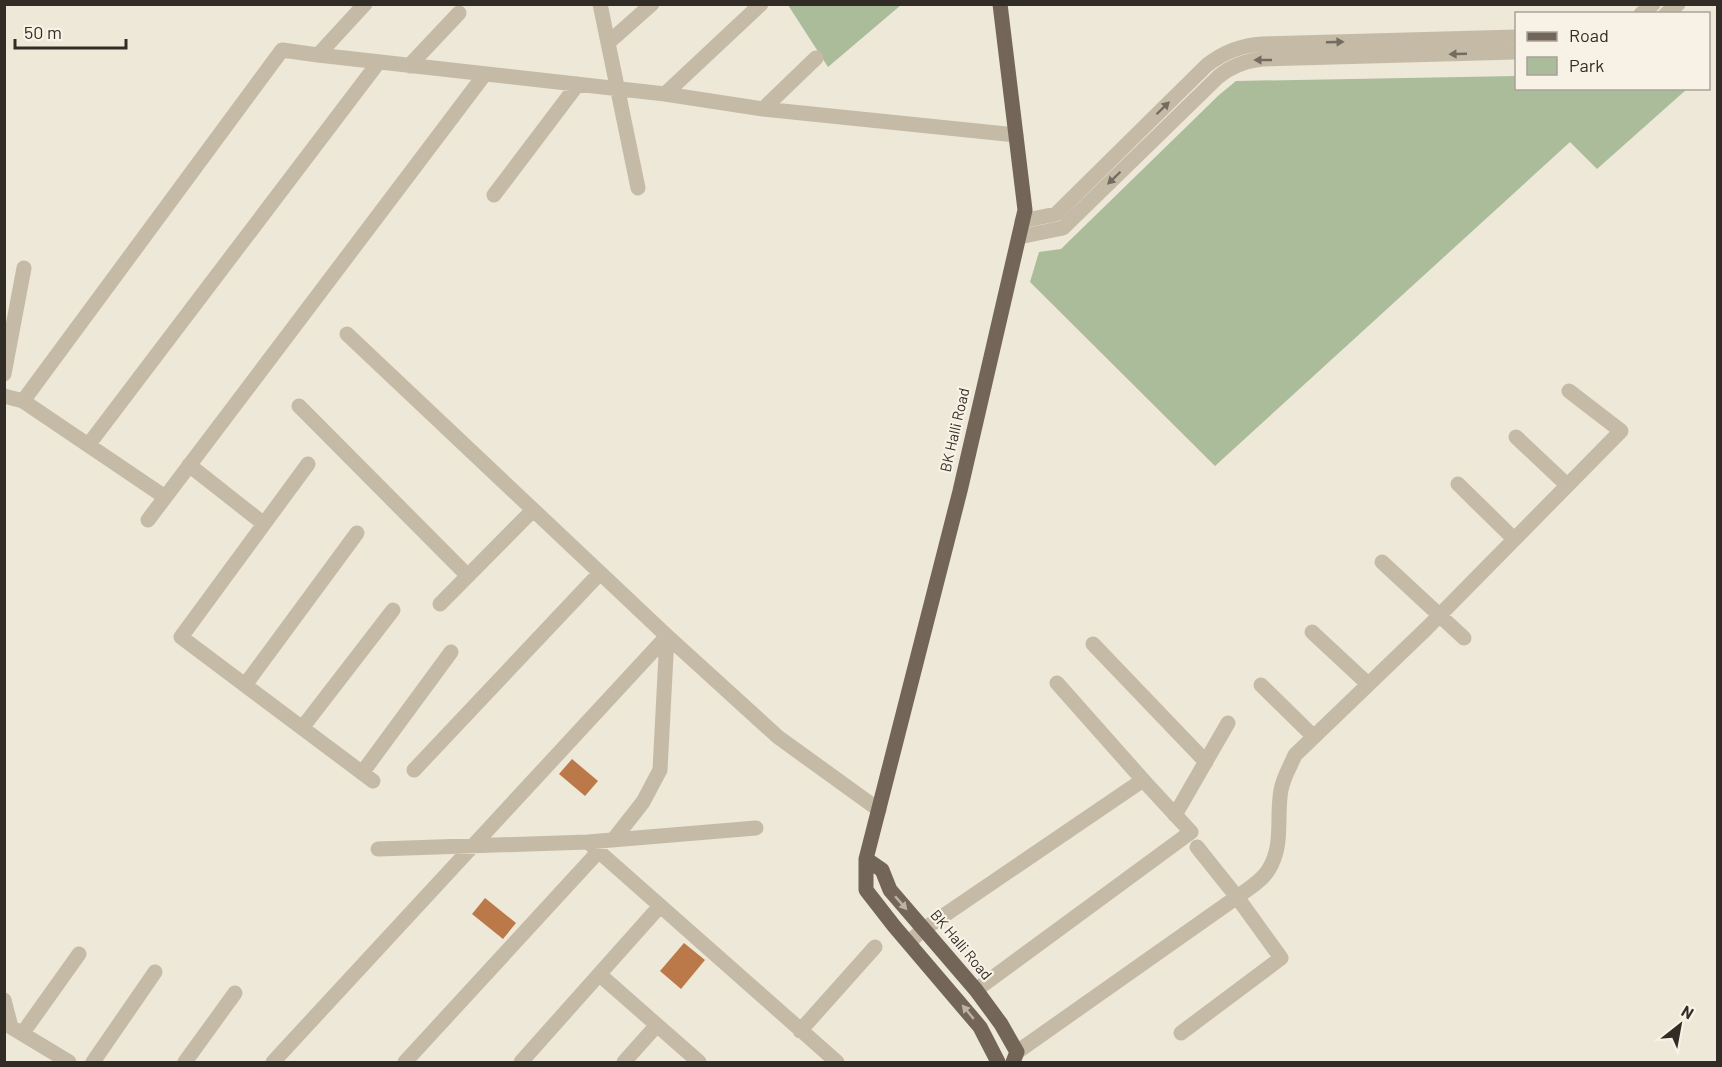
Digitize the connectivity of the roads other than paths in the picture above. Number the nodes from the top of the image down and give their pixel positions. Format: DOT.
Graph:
graph roads {
  1 [pos="365,4"];
  2 [pos="600,4"];
  3 [pos="652,4"];
  4 [pos="761,4"];
  5 [pos="1000,4"];
  6 [pos="459,13"];
  7 [pos="1515,37"];
  8 [pos="608,43"];
  9 [pos="1515,52"];
  10 [pos="318,55"];
  11 [pos="816,58"];
  12 [pos="378,63"];
  13 [pos="409,66"];
  14 [pos="485,74"];
  15 [pos="578,84"];
  16 [pos="618,89"];
  17 [pos="665,94"];
  18 [pos="763,110"];
  19 [pos="1016,135"];
  20 [pos="638,188"];
  21 [pos="494,195"];
  22 [pos="1022,221"];
  23 [pos="1019,237"];
  24 [pos="24,268"];
  25 [pos="346,334"];
  26 [pos="4,374"];
  27 [pos="1569,391"];
  28 [pos="4,396"];
  29 [pos="23,401"];
  30 [pos="299,406"];
  31 [pos="1516,437"];
  32 [pos="89,444"];
  33 [pos="308,464"];
  34 [pos="189,465"];
  35 [pos="1458,484"];
  36 [pos="1567,485"];
  37 [pos="165,497"];
  38 [pos="533,510"];
  39 [pos="148,520"];
  40 [pos="264,524"];
  41 [pos="357,533"];
  42 [pos="1514,539"];
  43 [pos="1382,562"];
  44 [pos="600,573"];
  45 [pos="468,576"];
  46 [pos="440,604"];
  47 [pos="393,610"];
  48 [pos="1440,614"];
  49 [pos="1312,632"];
  50 [pos="667,636"];
  51 [pos="1464,638"];
  52 [pos="1093,644"];
  53 [pos="451,652"];
  54 [pos="1057,683"];
  55 [pos="1368,684"];
  56 [pos="244,685"];
  57 [pos="1261,685"];
  58 [pos="1228,723"];
  59 [pos="302,728"];
  60 [pos="1314,737"];
  61 [pos="1206,762"];
  62 [pos="414,770"];
  63 [pos="1143,780"];
  64 [pos="879,810"];
  65 [pos="1175,815"];
  66 [pos="756,828"];
  67 [pos="614,840"];
  68 [pos="474,846"];
  69 [pos="593,847"];
  70 [pos="1197,847"];
  71 [pos="378,849"];
  72 [pos="866,859"];
  73 [pos="1237,897"];
  74 [pos="660,906"];
  75 [pos="924,929"];
  76 [pos="909,942"];
  77 [pos="875,946"];
  78 [pos="79,954"];
  79 [pos="155,972"];
  80 [pos="600,975"];
  81 [pos="976,990"];
  82 [pos="234,993"];
  83 [pos="4,1000"];
  84 [pos="657,1025"];
  85 [pos="800,1031"];
  86 [pos="1181,1033"];
  87 [pos="22,1034"];
  88 [pos="1015,1057"];
  89 [pos="69,1062"];
  90 [pos="93,1062"];
  91 [pos="185,1062"];
  92 [pos="273,1062"];
  93 [pos="405,1062"];
  94 [pos="521,1062"];
  95 [pos="624,1062"];
  96 [pos="699,1062"];
  97 [pos="837,1062"];
  98 [pos="998,1062"];
  1 -- 10 [label="street"];
  2 -- 8 [label="street"];
  3 -- 8 [label="street"];
  4 -- 17 [label="street"];
  5 -- 19 [label="main road, BK Halli Road"];
  6 -- 13 [label="street"];
  22 -- 7 [label="street, one-way"];
  8 -- 16 [label="street"];
  9 -- 23 [label="street, one-way"];
  10 -- 12 [label="street"];
  10 -- 29 [label="street"];
  11 -- 18 [label="street"];
  12 -- 13 [label="street"];
  12 -- 32 [label="street"];
  13 -- 14 [label="street"];
  14 -- 15 [label="street"];
  14 -- 34 [label="street"];
  15 -- 16 [label="street"];
  15 -- 21 [label="street"];
  16 -- 17 [label="street"];
  16 -- 20 [label="street"];
  17 -- 18 [label="street"];
  18 -- 19 [label="street"];
  19 -- 22 [label="main road, BK Halli Road"];
  22 -- 23 [label="main road, BK Halli Road"];
  23 -- 64 [label="main road, BK Halli Road"];
  24 -- 26 [label="street"];
  25 -- 38 [label="street"];
  27 -- 36 [label="street"];
  28 -- 29 [label="street"];
  29 -- 32 [label="street"];
  30 -- 45 [label="street"];
  31 -- 36 [label="street"];
  32 -- 37 [label="street"];
  33 -- 40 [label="street"];
  34 -- 37 [label="street"];
  34 -- 40 [label="street"];
  35 -- 42 [label="street"];
  36 -- 42 [label="street"];
  37 -- 39 [label="street"];
  38 -- 44 [label="street"];
  38 -- 45 [label="street"];
  40 -- 56 [label="street"];
  41 -- 56 [label="street"];
  42 -- 48 [label="street"];
  43 -- 48 [label="street"];
  44 -- 50 [label="street"];
  44 -- 62 [label="street"];
  45 -- 46 [label="street"];
  47 -- 59 [label="street"];
  48 -- 51 [label="street"];
  48 -- 55 [label="street"];
  49 -- 55 [label="street"];
  50 -- 64 [label="street"];
  50 -- 67 [label="street"];
  50 -- 68 [label="street"];
  52 -- 61 [label="street"];
  53 -- 59 [label="street"];
  54 -- 63 [label="street"];
  55 -- 60 [label="street"];
  56 -- 59 [label="street"];
  57 -- 60 [label="street"];
  58 -- 61 [label="street"];
  60 -- 73 [label="street"];
  61 -- 65 [label="street"];
  63 -- 65 [label="street"];
  63 -- 75 [label="street"];
  64 -- 72 [label="main road, BK Halli Road"];
  65 -- 81 [label="street"];
  66 -- 67 [label="street"];
  67 -- 69 [label="street"];
  68 -- 69 [label="street"];
  68 -- 71 [label="street"];
  68 -- 92 [label="street"];
  69 -- 74 [label="street"];
  69 -- 93 [label="street"];
  70 -- 73 [label="street"];
  72 -- 75 [label="main road, BK Halli Road, one-way"];
  72 -- 76 [label="main road, BK Halli Road"];
  73 -- 86 [label="street"];
  73 -- 88 [label="street"];
  74 -- 80 [label="street"];
  74 -- 85 [label="street"];
  75 -- 76 [label="street"];
  75 -- 81 [label="main road, BK Halli Road"];
  98 -- 76 [label="main road, BK Halli Road, one-way"];
  77 -- 85 [label="street"];
  78 -- 87 [label="street"];
  79 -- 90 [label="street"];
  80 -- 84 [label="street"];
  80 -- 94 [label="street"];
  81 -- 88 [label="main road, BK Halli Road"];
  82 -- 91 [label="street"];
  83 -- 87 [label="street"];
  84 -- 95 [label="street"];
  84 -- 96 [label="street"];
  85 -- 97 [label="street"];
  87 -- 89 [label="street"];
}
